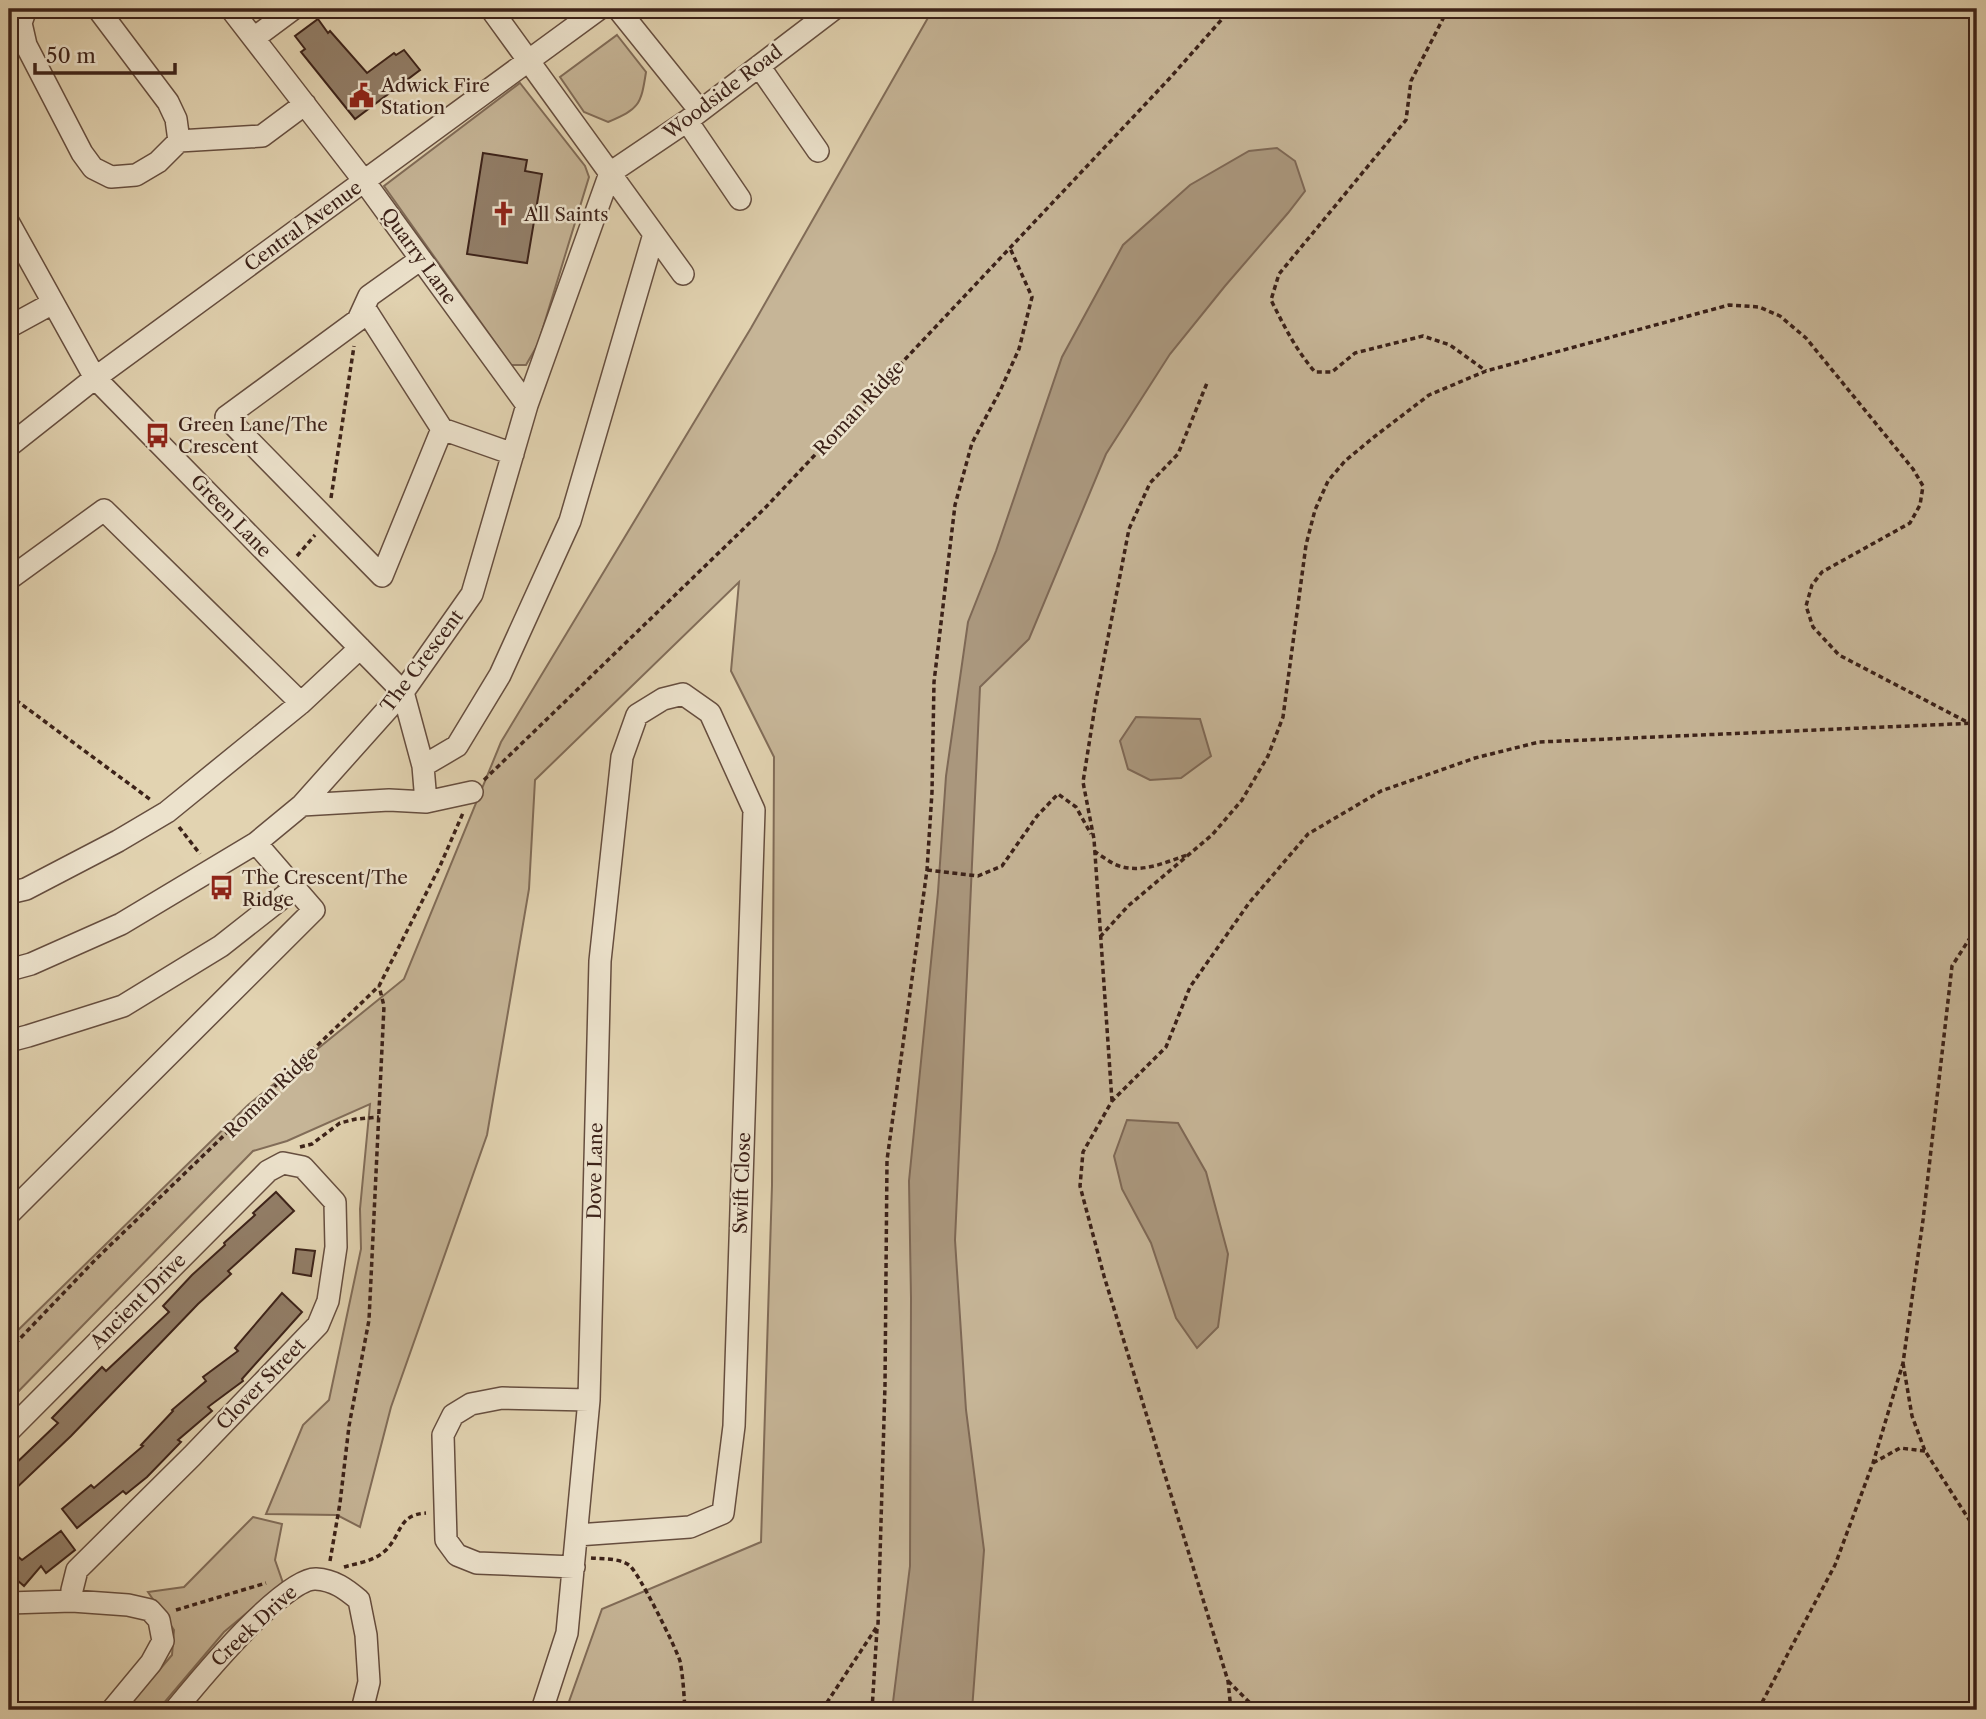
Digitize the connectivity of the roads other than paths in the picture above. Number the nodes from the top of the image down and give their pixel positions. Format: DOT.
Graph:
graph roads {
  1 [pos="26,9"];
  2 [pos="98,9"];
  3 [pos="232,9"];
  4 [pos="293,9"];
  5 [pos="491,9"];
  6 [pos="599,9"];
  7 [pos="618,9"];
  8 [pos="834,9"];
  9 [pos="254,38"];
  10 [pos="528,62"];
  11 [pos="759,66"];
  12 [pos="305,104"];
  13 [pos="693,116"];
  14 [pos="179,141"];
  15 [pos="818,151"];
  16 [pos="610,173"];
  17 [pos="364,181"];
  18 [pos="740,199"];
  19 [pos="9,223"];
  20 [pos="654,234"];
  21 [pos="421,260"];
  22 [pos="683,274"];
  23 [pos="53,303"];
  24 [pos="361,313"];
  25 [pos="9,327"];
  26 [pos="95,378"];
  27 [pos="527,405"];
  28 [pos="442,429"];
  29 [pos="9,446"];
  30 [pos="513,454"];
  31 [pos="9,579"];
  32 [pos="360,648"];
  33 [pos="403,692"];
  34 [pos="301,703"];
  35 [pos="710,713"];
  36 [pos="423,766"];
  37 [pos="472,792"];
  38 [pos="426,802"];
  39 [pos="302,805"];
  40 [pos="256,843"];
  41 [pos="296,887"];
  42 [pos="9,893"];
  43 [pos="9,970"];
  44 [pos="9,1041"];
  45 [pos="268,1171"];
  46 [pos="9,1214"];
  47 [pos="589,1400"];
  48 [pos="9,1431"];
  49 [pos="578,1535"];
  50 [pos="575,1562"];
  51 [pos="72,1601"];
  52 [pos="9,1604"];
  53 [pos="112,1710"];
  54 [pos="175,1710"];
  55 [pos="362,1710"];
  56 [pos="542,1710"];
  1 -- 14 [label="street"];
  2 -- 14 [label="street"];
  3 -- 9 [label="street, Quarry Lane"];
  4 -- 9 [label="street"];
  5 -- 10 [label="street"];
  6 -- 10 [label="street, Central Avenue"];
  7 -- 13 [label="street"];
  8 -- 11 [label="street, Woodside Road"];
  9 -- 12 [label="street, Quarry Lane"];
  10 -- 16 [label="street"];
  10 -- 17 [label="street, Central Avenue"];
  11 -- 13 [label="street, Woodside Road"];
  11 -- 15 [label="street"];
  12 -- 14 [label="street"];
  12 -- 17 [label="street, Quarry Lane"];
  13 -- 16 [label="street, Woodside Road"];
  13 -- 18 [label="street"];
  16 -- 20 [label="street"];
  16 -- 27 [label="street, The Crescent"];
  17 -- 21 [label="street, Quarry Lane"];
  17 -- 26 [label="street, Central Avenue"];
  19 -- 23 [label="street, Green Lane"];
  20 -- 22 [label="street"];
  20 -- 36 [label="street"];
  21 -- 24 [label="street"];
  21 -- 27 [label="street, Quarry Lane"];
  23 -- 25 [label="street"];
  23 -- 26 [label="street, Green Lane"];
  24 -- 28 [label="street"];
  24 -- 28 [label="street"];
  26 -- 29 [label="street, Central Avenue"];
  26 -- 32 [label="street, Green Lane"];
  27 -- 30 [label="street, The Crescent"];
  28 -- 30 [label="street"];
  30 -- 33 [label="street, The Crescent"];
  31 -- 34 [label="street"];
  32 -- 33 [label="street, Green Lane"];
  32 -- 34 [label="street"];
  33 -- 36 [label="street"];
  33 -- 39 [label="street, The Crescent"];
  34 -- 42 [label="street"];
  35 -- 47 [label="street, Dove Lane"];
  35 -- 49 [label="street, Swift Close"];
  36 -- 38 [label="street"];
  37 -- 38 [label="street"];
  38 -- 39 [label="street"];
  39 -- 40 [label="street, The Crescent"];
  40 -- 41 [label="street"];
  40 -- 43 [label="street, The Crescent"];
  41 -- 44 [label="street"];
  41 -- 46 [label="street"];
  45 -- 48 [label="street, Ancient Drive"];
  45 -- 51 [label="street, Clover Street"];
  47 -- 49 [label="street, Dove Lane"];
  47 -- 50 [label="street"];
  49 -- 50 [label="street, Dove Lane"];
  50 -- 56 [label="street, Dove Lane"];
  51 -- 52 [label="street"];
  51 -- 53 [label="street"];
  54 -- 55 [label="street, Creek Drive"];
}
